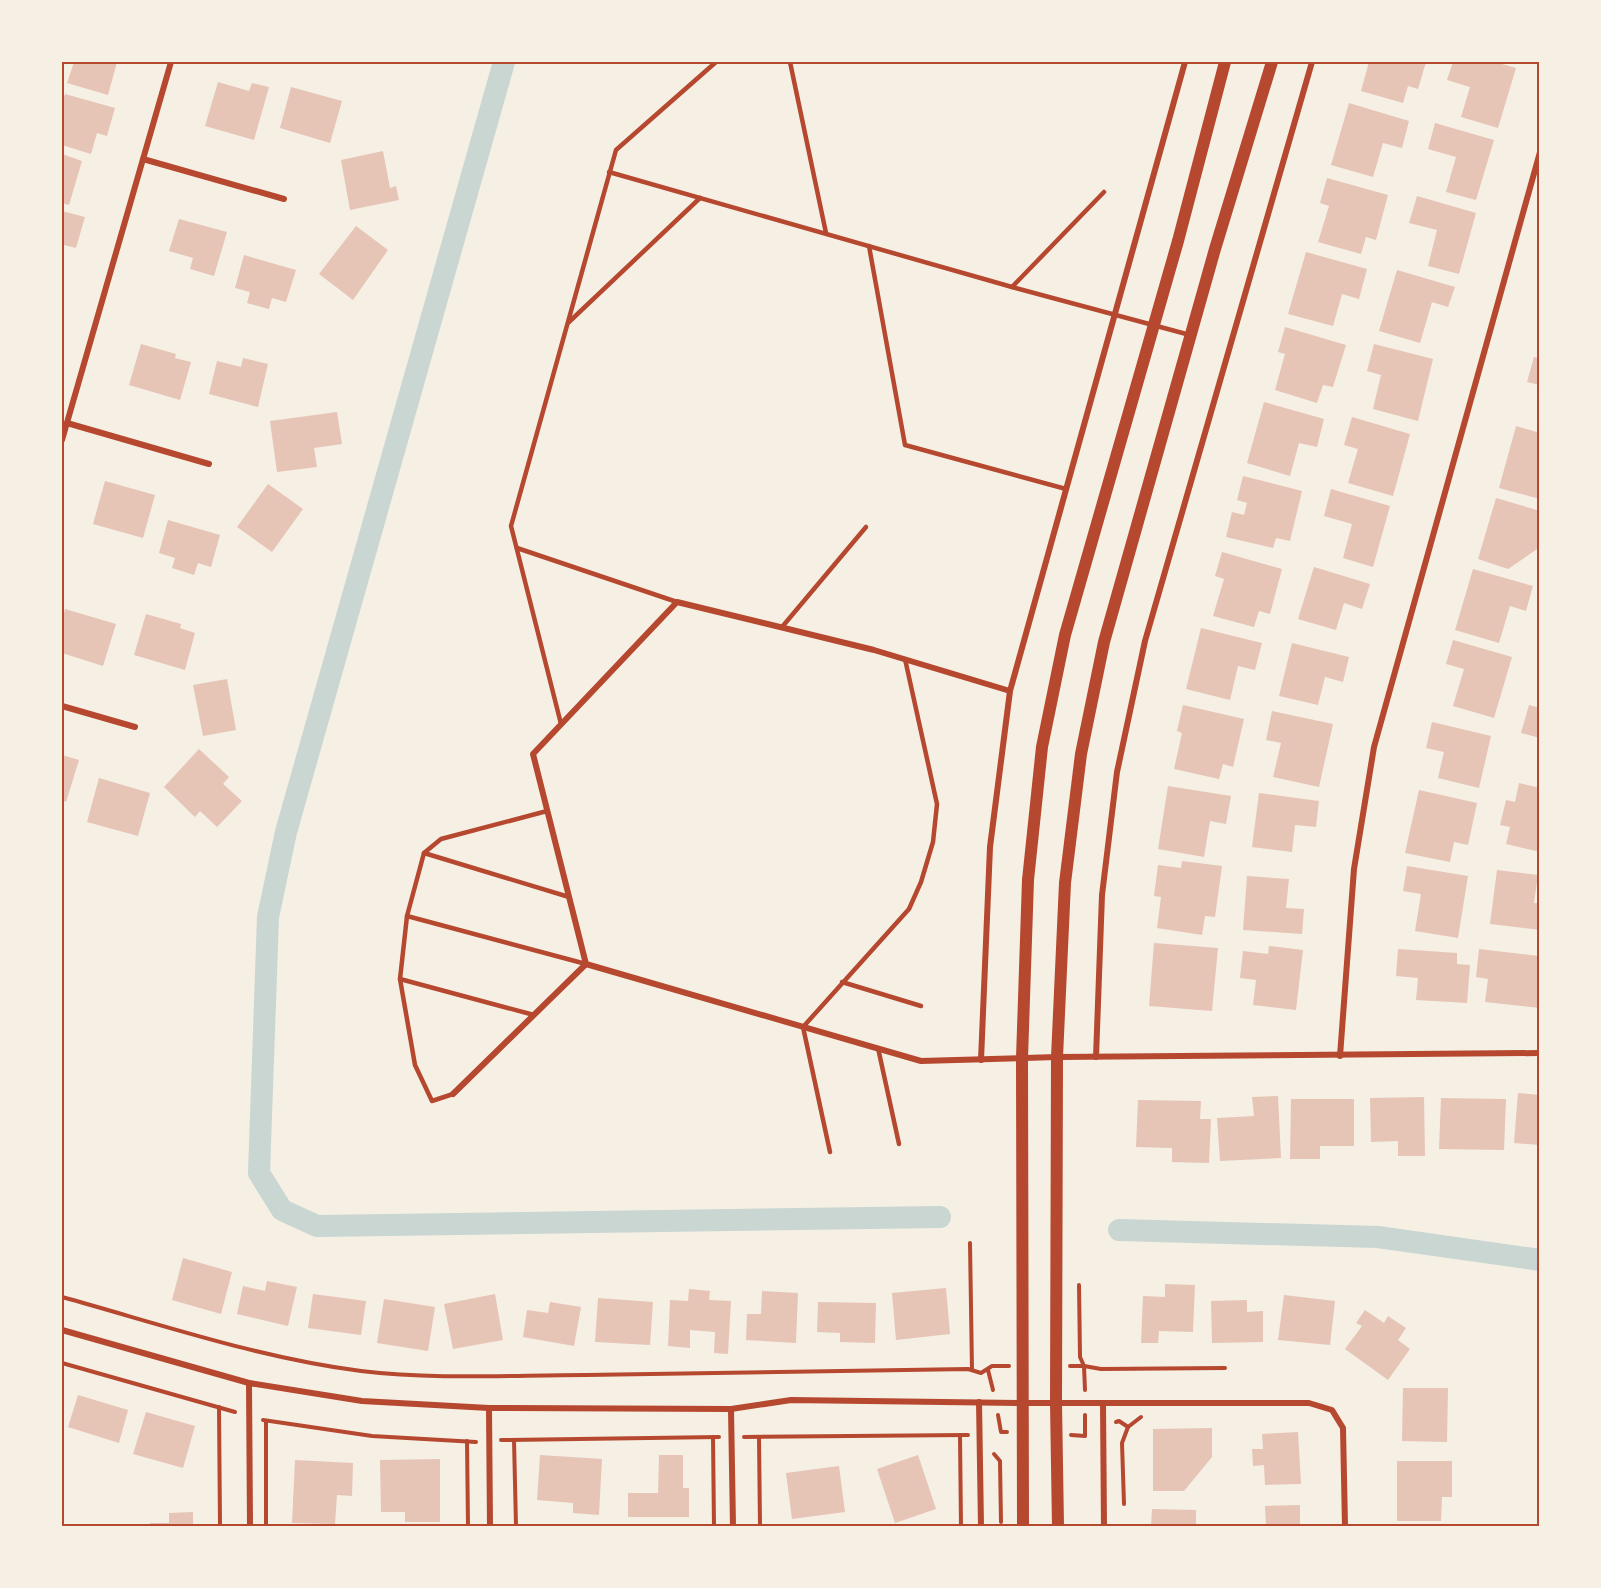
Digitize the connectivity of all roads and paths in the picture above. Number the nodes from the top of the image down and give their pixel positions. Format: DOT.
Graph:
graph roads {
  1 [pos="171,62"];
  2 [pos="716,62"];
  3 [pos="790,62"];
  4 [pos="1185,62"];
  5 [pos="1225,62"];
  6 [pos="1272,62"];
  7 [pos="1312,62"];
  8 [pos="1539,152"];
  9 [pos="143,159"];
  10 [pos="609,172"];
  11 [pos="1104,192"];
  12 [pos="700,198"];
  13 [pos="284,199"];
  14 [pos="826,233"];
  15 [pos="869,246"];
  16 [pos="1012,287"];
  17 [pos="1114,316"];
  18 [pos="567,324"];
  19 [pos="1154,326"];
  20 [pos="1191,335"];
  21 [pos="67,423"];
  22 [pos="62,440"];
  23 [pos="208,464"];
  24 [pos="1066,489"];
  25 [pos="866,527"];
  26 [pos="517,548"];
  27 [pos="677,602"];
  28 [pos="782,627"];
  29 [pos="905,659"];
  30 [pos="1010,691"];
  31 [pos="62,706"];
  32 [pos="561,724"];
  33 [pos="135,727"];
  34 [pos="547,811"];
  35 [pos="424,853"];
  36 [pos="569,897"];
  37 [pos="407,916"];
  38 [pos="586,964"];
  39 [pos="400,979"];
  40 [pos="842,982"];
  41 [pos="921,1006"];
  42 [pos="534,1015"];
  43 [pos="803,1027"];
  44 [pos="878,1048"];
  45 [pos="1539,1053"];
  46 [pos="1340,1056"];
  47 [pos="1057,1057"];
  48 [pos="1096,1057"];
  49 [pos="1022,1058"];
  50 [pos="981,1060"];
  51 [pos="453,1094"];
  52 [pos="899,1144"];
  53 [pos="830,1152"];
  54 [pos="970,1243"];
  55 [pos="1079,1285"];
  56 [pos="62,1297"];
  57 [pos="62,1330"];
  58 [pos="62,1363"];
  59 [pos="1226,1368"];
  60 [pos="972,1370"];
  61 [pos="988,1370"];
  62 [pos="249,1383"];
  63 [pos="979,1402"];
  64 [pos="1022,1403"];
  65 [pos="1056,1403"];
  66 [pos="1103,1403"];
  67 [pos="219,1407"];
  68 [pos="489,1408"];
  69 [pos="731,1409"];
  70 [pos="250,1416"];
  71 [pos="266,1421"];
  72 [pos="1001,1432"];
  73 [pos="979,1433"];
  74 [pos="960,1436"];
  75 [pos="713,1437"];
  76 [pos="732,1437"];
  77 [pos="759,1437"];
  78 [pos="489,1440"];
  79 [pos="514,1440"];
  80 [pos="467,1441"];
  81 [pos="998,1459"];
  82 [pos="1001,1522"];
  83 [pos="220,1527"];
  84 [pos="250,1527"];
  85 [pos="266,1527"];
  86 [pos="468,1527"];
  87 [pos="490,1527"];
  88 [pos="516,1527"];
  89 [pos="714,1527"];
  90 [pos="733,1527"];
  91 [pos="760,1527"];
  92 [pos="961,1527"];
  93 [pos="981,1527"];
  94 [pos="1023,1527"];
  95 [pos="1058,1527"];
  96 [pos="1104,1527"];
  97 [pos="1345,1527"];
  1 -- 9 [label="street"];
  2 -- 10 [label="lane"];
  3 -- 14 [label="lane"];
  4 -- 17 [label="street"];
  5 -- 19 [label="main road"];
  6 -- 20 [label="main road"];
  7 -- 48 [label="street"];
  8 -- 46 [label="street"];
  9 -- 13 [label="street"];
  9 -- 21 [label="street"];
  10 -- 12 [label="lane"];
  10 -- 18 [label="lane"];
  11 -- 16 [label="lane"];
  12 -- 14 [label="lane"];
  12 -- 18 [label="lane"];
  14 -- 15 [label="lane"];
  15 -- 16 [label="lane"];
  15 -- 24 [label="lane"];
  16 -- 17 [label="lane"];
  17 -- 19 [label="lane"];
  17 -- 24 [label="street"];
  18 -- 26 [label="lane"];
  19 -- 20 [label="lane"];
  19 -- 49 [label="main road"];
  20 -- 47 [label="main road"];
  21 -- 22 [label="street"];
  21 -- 23 [label="street"];
  24 -- 30 [label="street"];
  25 -- 28 [label="lane"];
  26 -- 27 [label="lane"];
  26 -- 32 [label="lane"];
  27 -- 28 [label="street"];
  27 -- 32 [label="street"];
  28 -- 29 [label="street"];
  29 -- 30 [label="street"];
  29 -- 40 [label="lane"];
  30 -- 50 [label="street"];
  31 -- 33 [label="street"];
  32 -- 34 [label="street"];
  34 -- 35 [label="lane"];
  34 -- 36 [label="street"];
  35 -- 36 [label="lane"];
  35 -- 37 [label="lane"];
  36 -- 38 [label="street"];
  37 -- 38 [label="lane"];
  37 -- 39 [label="lane"];
  38 -- 42 [label="street"];
  38 -- 43 [label="street"];
  39 -- 42 [label="lane"];
  39 -- 51 [label="lane"];
  40 -- 41 [label="lane"];
  40 -- 43 [label="lane"];
  42 -- 51 [label="street"];
  43 -- 44 [label="street"];
  43 -- 53 [label="lane"];
  44 -- 50 [label="street"];
  44 -- 52 [label="lane"];
  45 -- 46 [label="street"];
  46 -- 48 [label="street"];
  47 -- 48 [label="street"];
  47 -- 49 [label="street"];
  47 -- 65 [label="main road"];
  49 -- 50 [label="street"];
  49 -- 64 [label="main road"];
  54 -- 60 [label="path"];
  55 -- 59 [label="path"];
  56 -- 60 [label="path"];
  57 -- 62 [label="street"];
  58 -- 67 [label="path"];
  60 -- 61 [label="path"];
  62 -- 68 [label="street"];
  62 -- 70 [label="street"];
  63 -- 64 [label="street"];
  63 -- 69 [label="street"];
  63 -- 73 [label="street"];
  64 -- 65 [label="street"];
  64 -- 94 [label="main road"];
  65 -- 66 [label="street"];
  65 -- 95 [label="main road"];
  66 -- 96 [label="street"];
  66 -- 97 [label="street"];
  67 -- 70 [label="path"];
  67 -- 83 [label="path"];
  68 -- 69 [label="street"];
  68 -- 78 [label="street"];
  69 -- 76 [label="street"];
  70 -- 71 [label="path"];
  70 -- 84 [label="street"];
  71 -- 80 [label="path"];
  71 -- 85 [label="path"];
  72 -- 73 [label="path"];
  73 -- 74 [label="path"];
  73 -- 93 [label="street"];
  74 -- 77 [label="path"];
  74 -- 92 [label="path"];
  75 -- 76 [label="path"];
  75 -- 79 [label="path"];
  75 -- 89 [label="path"];
  76 -- 77 [label="path"];
  76 -- 90 [label="street"];
  77 -- 91 [label="path"];
  78 -- 79 [label="path"];
  78 -- 80 [label="path"];
  78 -- 87 [label="street"];
  79 -- 88 [label="path"];
  80 -- 86 [label="path"];
  81 -- 82 [label="path"];
}
